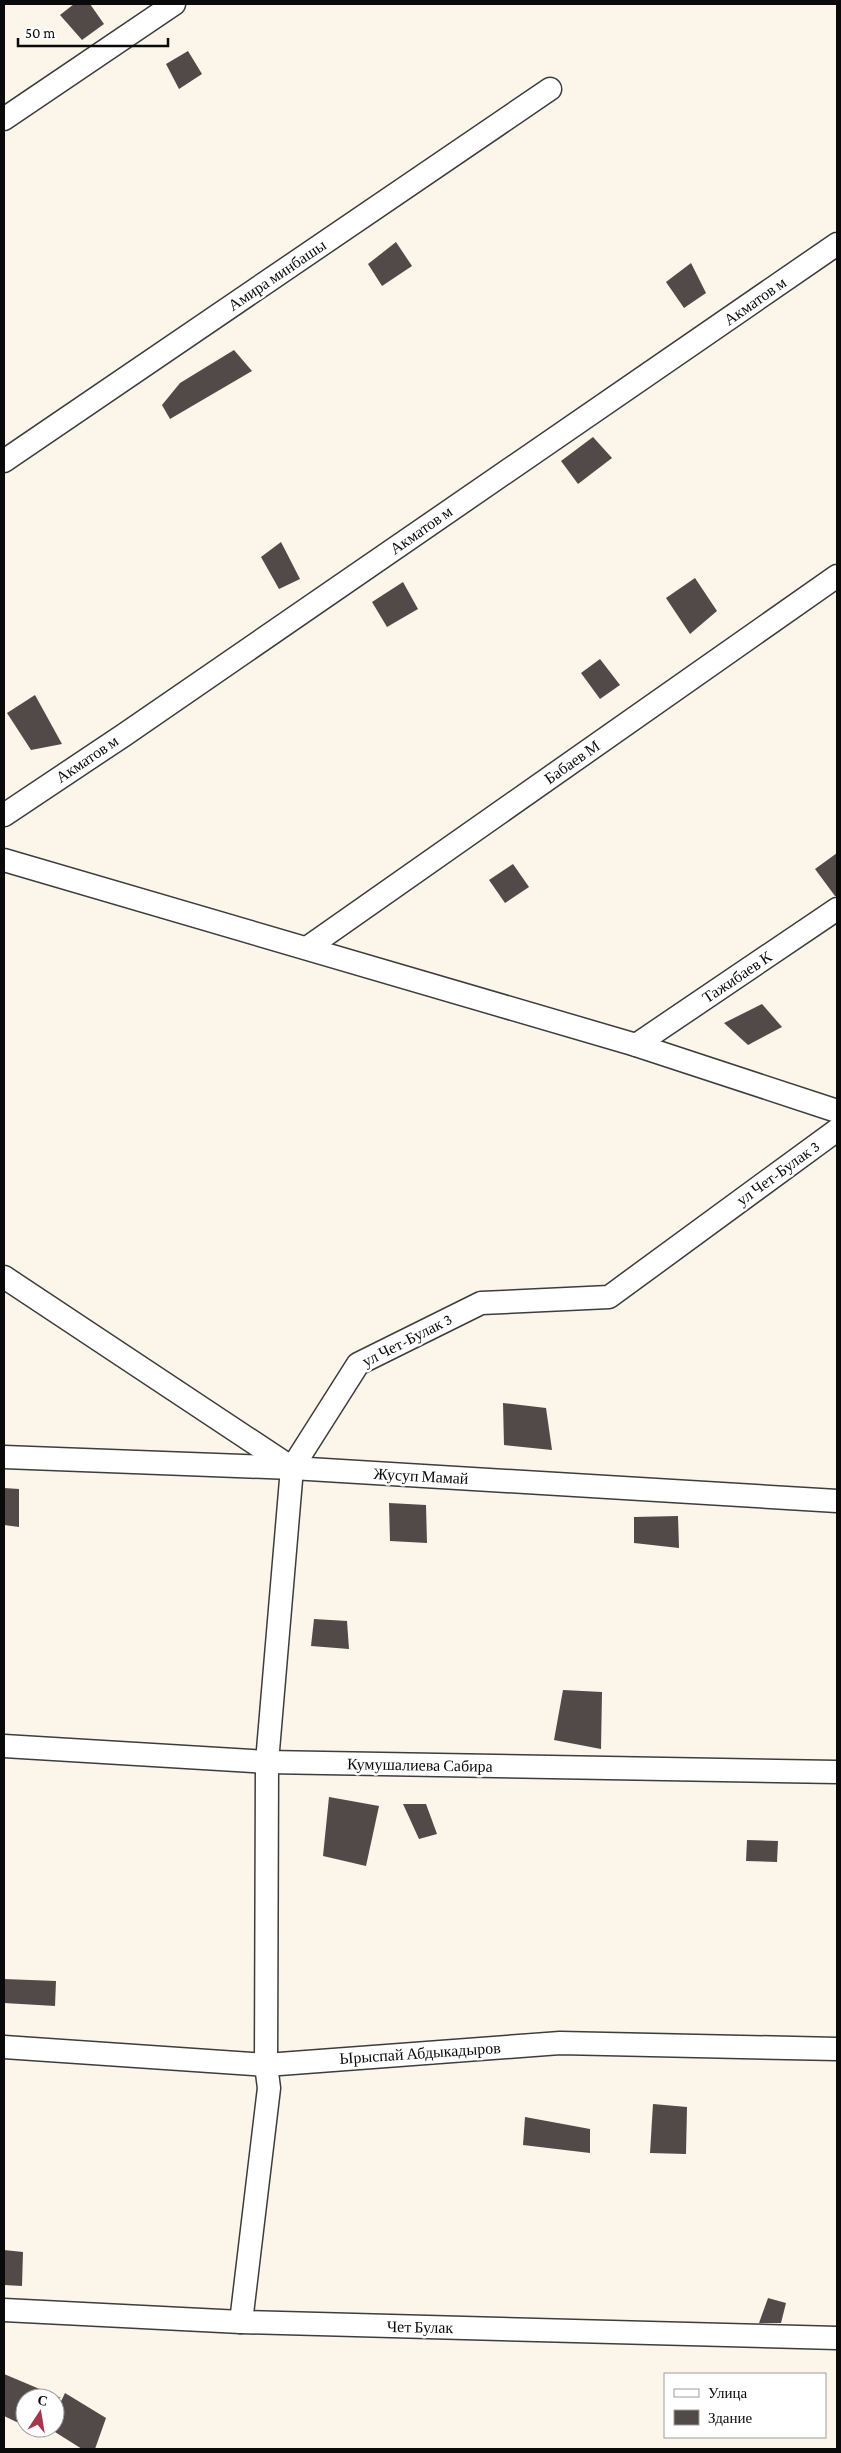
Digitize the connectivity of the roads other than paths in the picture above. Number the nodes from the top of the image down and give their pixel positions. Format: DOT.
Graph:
graph roads {
  1 [pos="174,4"];
  2 [pos="550,89"];
  3 [pos="4,119"];
  4 [pos="837,244"];
  5 [pos="4,460"];
  6 [pos="837,576"];
  7 [pos="4,815"];
  8 [pos="4,860"];
  9 [pos="837,909"];
  10 [pos="307,948"];
  11 [pos="636,1045"];
  12 [pos="837,1111"];
  13 [pos="837,1130"];
  14 [pos="4,1277"];
  15 [pos="4,1457"];
  16 [pos="292,1468"];
  17 [pos="837,1501"];
  18 [pos="4,1746"];
  19 [pos="268,1762"];
  20 [pos="837,1772"];
  21 [pos="4,2047"];
  22 [pos="837,2050"];
  23 [pos="266,2065"];
  24 [pos="4,2310"];
  25 [pos="241,2322"];
  26 [pos="837,2338"];
  1 -- 3 [label="street"];
  2 -- 5 [label="street, Амира минбашы"];
  4 -- 7 [label="street, Акматов м"];
  6 -- 10 [label="street, Бабаев М"];
  8 -- 10 [label="street"];
  9 -- 11 [label="street, Тажибаев К"];
  10 -- 11 [label="street"];
  11 -- 12 [label="street"];
  13 -- 16 [label="street, ул Чет-Булак 3"];
  14 -- 16 [label="street"];
  15 -- 16 [label="street, Жусуп Мамай"];
  16 -- 17 [label="street, Жусуп Мамай"];
  16 -- 19 [label="street"];
  18 -- 19 [label="street, Кумушалиева Сабира"];
  19 -- 20 [label="street, Кумушалиева Сабира"];
  19 -- 23 [label="street"];
  21 -- 23 [label="street, Ырыспай Абдыкадыров"];
  22 -- 23 [label="street, Ырыспай Абдыкадыров"];
  23 -- 25 [label="street"];
  24 -- 25 [label="street, Чет Булак"];
  25 -- 26 [label="street, Чет Булак"];
}
